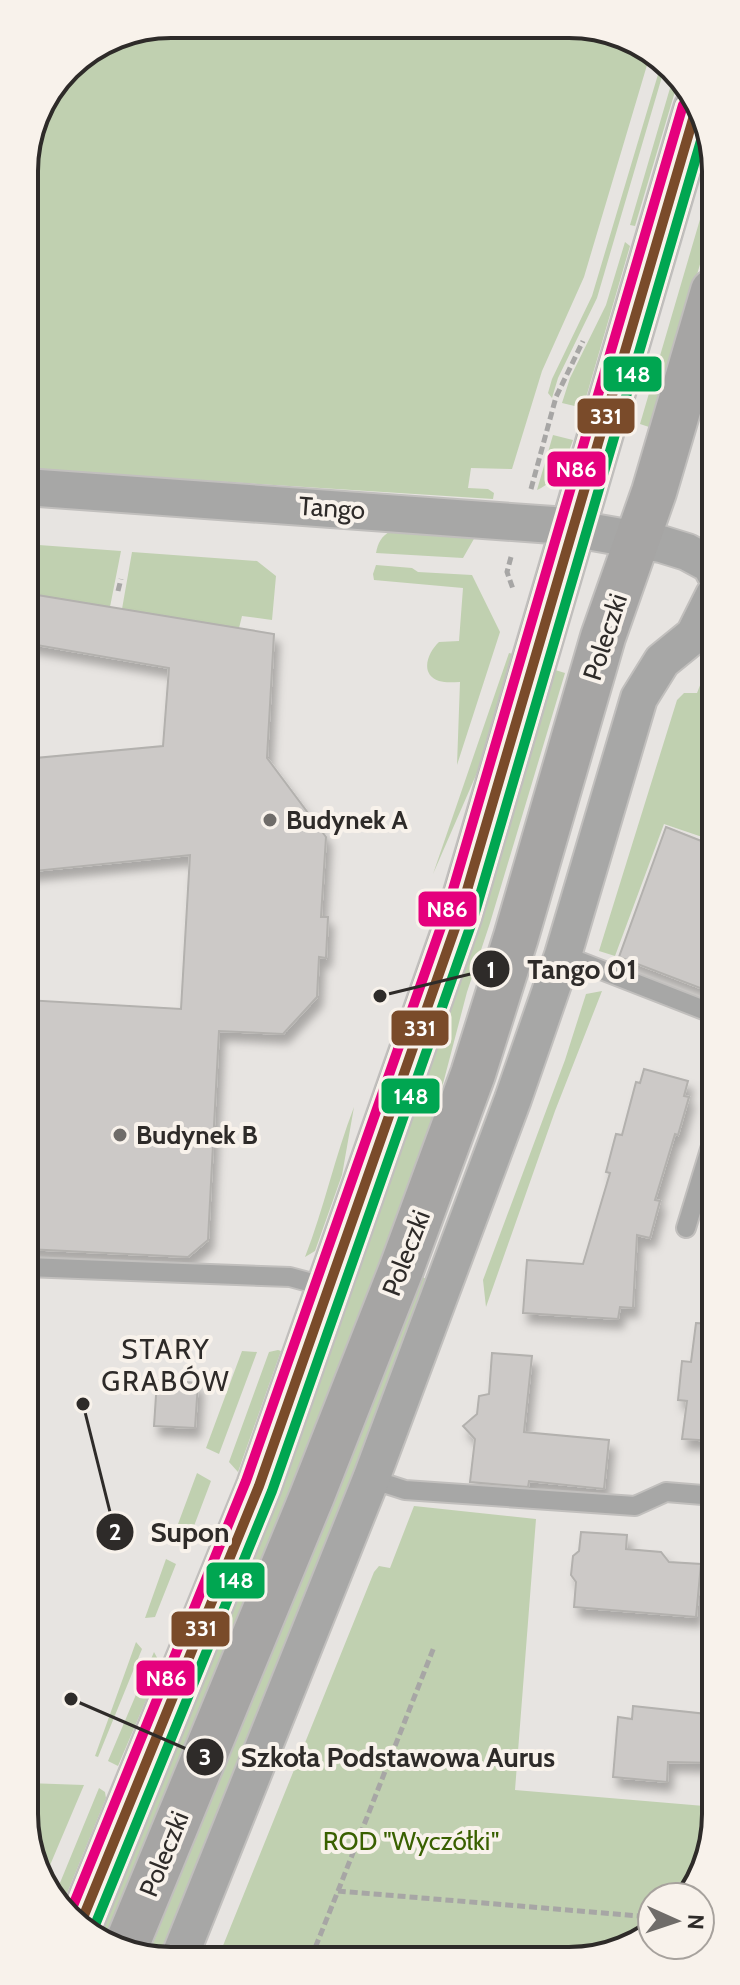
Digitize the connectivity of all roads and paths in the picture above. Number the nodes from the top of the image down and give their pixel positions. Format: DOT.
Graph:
graph roads {
  1 [pos="692,122"];
  2 [pos="702,327"];
  3 [pos="38,488"];
  4 [pos="572,528"];
  5 [pos="637,540"];
  6 [pos="702,560"];
  7 [pos="121,579"];
  8 [pos="118,591"];
  9 [pos="702,642"];
  10 [pos="563,955"];
  11 [pos="702,1009"];
  12 [pos="702,1176"];
  13 [pos="686,1228"];
  14 [pos="38,1267"];
  15 [pos="327,1287"];
  16 [pos="371,1479"];
  17 [pos="702,1495"];
  18 [pos="434,1647"];
  19 [pos="338,1891"];
  20 [pos="84,1915"];
  21 [pos="636,1916"];
  22 [pos="129,1940"];
  23 [pos="183,1947"];
  24 [pos="315,1947"];
  1 -- 4 [label="main road, Poleczki"];
  2 -- 5 [label="main road, Poleczki"];
  3 -- 4 [label="street, Tango"];
  4 -- 5 [label="street, Tango"];
  4 -- 15 [label="main road, Poleczki"];
  5 -- 6 [label="street"];
  5 -- 22 [label="main road, Poleczki"];
  7 -- 8 [label="path"];
  9 -- 10 [label="street, Poleczki"];
  10 -- 11 [label="lane"];
  10 -- 16 [label="street, Poleczki"];
  12 -- 13 [label="lane"];
  14 -- 15 [label="lane"];
  15 -- 20 [label="main road, Poleczki"];
  16 -- 17 [label="lane"];
  16 -- 23 [label="street, Poleczki"];
  18 -- 19 [label="path"];
  19 -- 21 [label="path"];
  19 -- 24 [label="path"];
}
